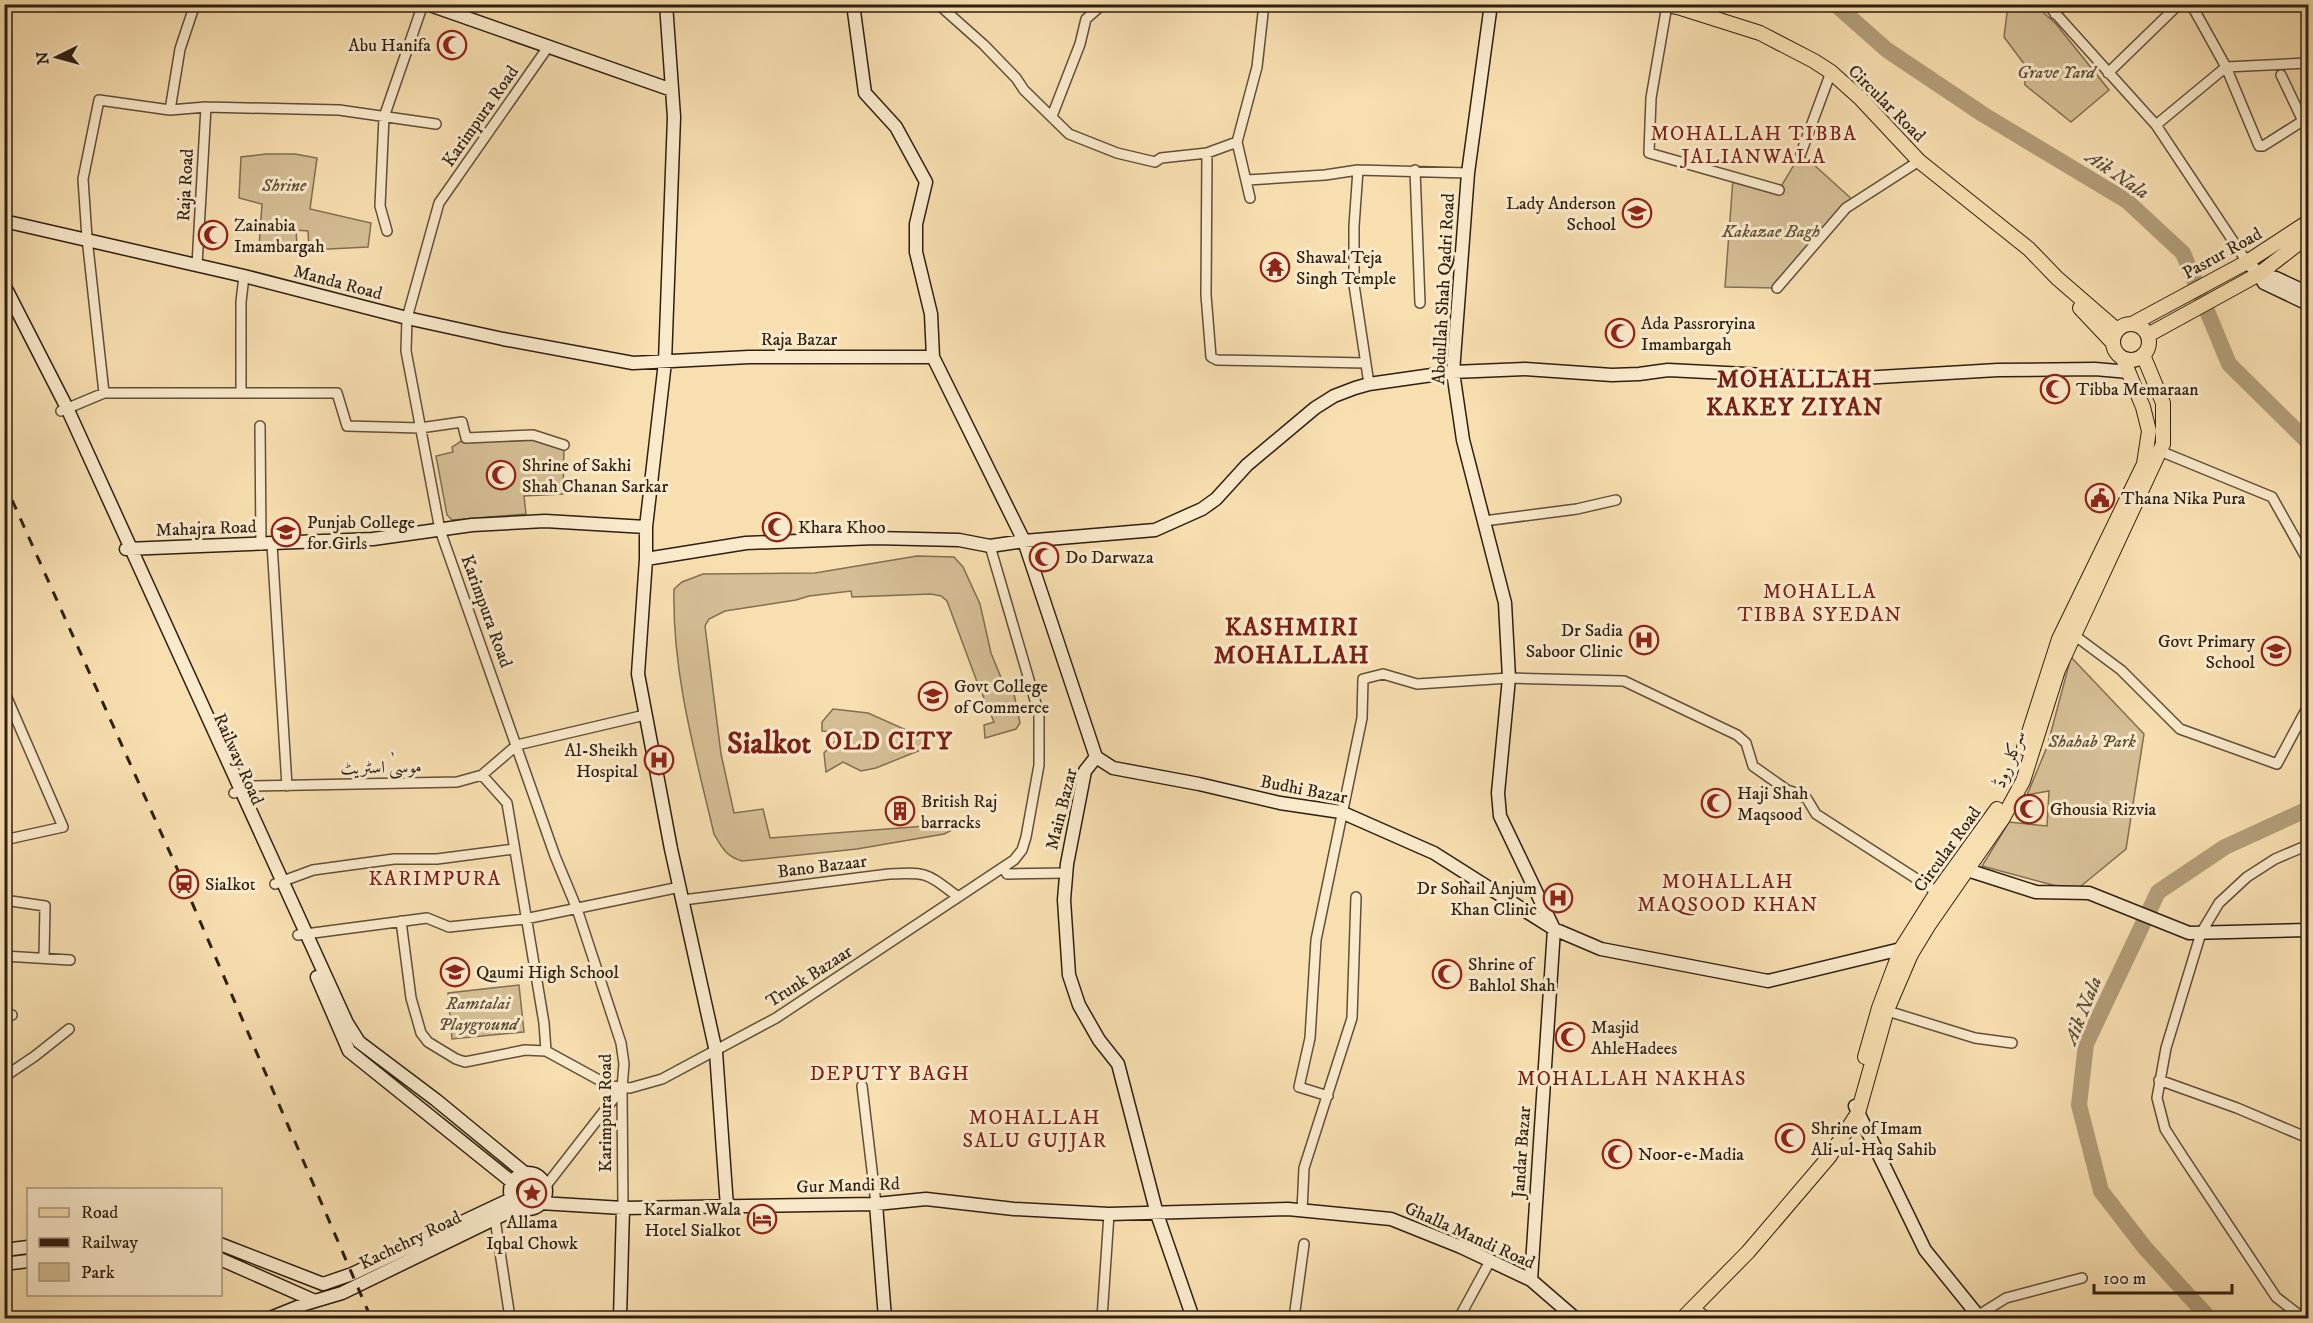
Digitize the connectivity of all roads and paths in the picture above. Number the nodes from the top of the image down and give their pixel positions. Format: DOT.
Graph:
graph roads {
  1 [pos="195,4"];
  2 [pos="423,4"];
  3 [pos="427,4"];
  4 [pos="666,4"];
  5 [pos="853,4"];
  6 [pos="938,4"];
  7 [pos="1103,4"];
  8 [pos="1264,4"];
  9 [pos="1491,4"];
  10 [pos="2047,4"];
  11 [pos="2063,4"];
  12 [pos="2192,4"];
  13 [pos="1673,6"];
  14 [pos="2175,6"];
  15 [pos="2055,14"];
  16 [pos="549,47"];
  17 [pos="2308,63"];
  18 [pos="2226,67"];
  19 [pos="1831,72"];
  20 [pos="2108,73"];
  21 [pos="2281,75"];
  22 [pos="672,90"];
  23 [pos="206,107"];
  24 [pos="170,110"];
  25 [pos="1052,116"];
  26 [pos="384,117"];
  27 [pos="436,124"];
  28 [pos="2156,125"];
  29 [pos="1237,142"];
  30 [pos="1207,153"];
  31 [pos="1801,153"];
  32 [pos="1919,161"];
  33 [pos="1358,170"];
  34 [pos="1414,170"];
  35 [pos="1468,173"];
  36 [pos="1247,180"];
  37 [pos="1779,190"];
  38 [pos="1250,198"];
  39 [pos="4,221"];
  40 [pos="2308,222"];
  41 [pos="387,231"];
  42 [pos="2308,236"];
  43 [pos="87,238"];
  44 [pos="2247,262"];
  45 [pos="197,265"];
  46 [pos="2259,274"];
  47 [pos="244,276"];
  48 [pos="4,285"];
  49 [pos="1777,288"];
  50 [pos="2308,292"];
  51 [pos="4,294"];
  52 [pos="1420,303"];
  53 [pos="2308,304"];
  54 [pos="407,318"];
  55 [pos="2132,324"];
  56 [pos="2148,335"];
  57 [pos="2115,337"];
  58 [pos="2144,355"];
  59 [pos="933,357"];
  60 [pos="2123,359"];
  61 [pos="665,362"];
  62 [pos="1365,363"];
  63 [pos="1453,372"];
  64 [pos="2129,372"];
  65 [pos="1369,384"];
  66 [pos="104,393"];
  67 [pos="241,393"];
  68 [pos="64,410"];
  69 [pos="2146,420"];
  70 [pos="2164,420"];
  71 [pos="260,426"];
  72 [pos="420,428"];
  73 [pos="564,445"];
  74 [pos="2160,452"];
  75 [pos="1616,500"];
  76 [pos="1484,521"];
  77 [pos="646,527"];
  78 [pos="440,530"];
  79 [pos="1024,541"];
  80 [pos="267,544"];
  81 [pos="990,546"];
  82 [pos="129,549"];
  83 [pos="646,559"];
  84 [pos="2308,561"];
  85 [pos="2069,632"];
  86 [pos="1509,678"];
  87 [pos="4,691"];
  88 [pos="2308,706"];
  89 [pos="645,715"];
  90 [pos="517,745"];
  91 [pos="1096,757"];
  92 [pos="482,775"];
  93 [pos="287,786"];
  94 [pos="237,791"];
  95 [pos="1341,812"];
  96 [pos="4,840"];
  97 [pos="2308,845"];
  98 [pos="514,849"];
  99 [pos="1962,868"];
  100 [pos="1004,869"];
  101 [pos="1066,873"];
  102 [pos="279,883"];
  103 [pos="4,886"];
  104 [pos="1937,892"];
  105 [pos="682,893"];
  106 [pos="957,897"];
  107 [pos="1356,897"];
  108 [pos="5,900"];
  109 [pos="578,909"];
  110 [pos="525,919"];
  111 [pos="401,921"];
  112 [pos="1554,929"];
  113 [pos="2308,930"];
  114 [pos="2195,933"];
  115 [pos="302,934"];
  116 [pos="1901,949"];
  117 [pos="4,956"];
  118 [pos="44,957"];
  119 [pos="70,960"];
  120 [pos="1883,1009"];
  121 [pos="69,1029"];
  122 [pos="2012,1043"];
  123 [pos="546,1051"];
  124 [pos="716,1052"];
  125 [pos="4,1077"];
  126 [pos="2159,1080"];
  127 [pos="862,1086"];
  128 [pos="622,1088"];
  129 [pos="1328,1096"];
  130 [pos="1856,1108"];
  131 [pos="2308,1138"];
  132 [pos="525,1173"];
  133 [pos="512,1182"];
  134 [pos="545,1187"];
  135 [pos="515,1203"];
  136 [pos="540,1203"];
  137 [pos="876,1204"];
  138 [pos="727,1207"];
  139 [pos="623,1208"];
  140 [pos="1302,1210"];
  141 [pos="1109,1214"];
  142 [pos="1157,1214"];
  143 [pos="495,1219"];
  144 [pos="1304,1244"];
  145 [pos="222,1245"];
  146 [pos="27,1247"];
  147 [pos="4,1250"];
  148 [pos="222,1260"];
  149 [pos="1490,1261"];
  150 [pos="27,1262"];
  151 [pos="4,1264"];
  152 [pos="2082,1278"];
  153 [pos="1531,1280"];
  154 [pos="315,1301"];
  155 [pos="1693,1307"];
  156 [pos="270,1318"];
  157 [pos="510,1318"];
  158 [pos="620,1318"];
  159 [pos="885,1318"];
  160 [pos="1102,1318"];
  161 [pos="1193,1318"];
  162 [pos="1294,1318"];
  163 [pos="1460,1318"];
  164 [pos="1575,1318"];
  165 [pos="1683,1318"];
  166 [pos="1708,1318"];
  167 [pos="1977,1318"];
  168 [pos="2303,1318"];
  1 -- 24 [label="street"];
  2 -- 26 [label="street"];
  3 -- 16 [label="street"];
  4 -- 22 [label="street"];
  5 -- 59 [label="street"];
  6 -- 25 [label="street"];
  7 -- 25 [label="street"];
  8 -- 29 [label="street"];
  9 -- 35 [label="street, Abdullah Shah Qadri Road"];
  10 -- 15 [label="street"];
  11 -- 15 [label="street"];
  12 -- 18 [label="street"];
  13 -- 19 [label="main road, Circular Road"];
  13 -- 37 [label="street"];
  14 -- 20 [label="street"];
  15 -- 20 [label="street"];
  16 -- 22 [label="street"];
  16 -- 54 [label="street, Karimpura Road"];
  17 -- 18 [label="street"];
  18 -- 21 [label="street"];
  18 -- 28 [label="street"];
  19 -- 31 [label="street"];
  19 -- 32 [label="main road, Circular Road"];
  20 -- 28 [label="street"];
  22 -- 61 [label="street"];
  23 -- 24 [label="street"];
  23 -- 26 [label="street"];
  23 -- 45 [label="street, Raja Road"];
  24 -- 43 [label="street"];
  25 -- 30 [label="street"];
  26 -- 27 [label="street"];
  26 -- 41 [label="street"];
  28 -- 44 [label="street"];
  29 -- 30 [label="street"];
  29 -- 36 [label="street"];
  30 -- 62 [label="street"];
  32 -- 49 [label="street"];
  32 -- 57 [label="main road, Circular Road"];
  33 -- 34 [label="street"];
  33 -- 36 [label="street"];
  33 -- 62 [label="street"];
  34 -- 35 [label="street"];
  34 -- 52 [label="street"];
  35 -- 63 [label="street, Abdullah Shah Qadri Road"];
  36 -- 38 [label="street"];
  39 -- 43 [label="street, Manda Road"];
  40 -- 44 [label="main road, Pasrur Road"];
  42 -- 46 [label="main road, Pasrur Road"];
  43 -- 45 [label="street, Manda Road"];
  43 -- 66 [label="street"];
  44 -- 46 [label="street"];
  44 -- 55 [label="main road, Pasrur Road"];
  45 -- 47 [label="street, Manda Road"];
  46 -- 50 [label="street"];
  46 -- 53 [label="street"];
  46 -- 56 [label="main road, Pasrur Road"];
  47 -- 54 [label="street, Manda Road"];
  47 -- 67 [label="street"];
  48 -- 68 [label="street"];
  51 -- 68 [label="street, Railway Road"];
  54 -- 61 [label="street, Manda Road"];
  54 -- 72 [label="street, Karimpura Road"];
  55 -- 56 [label="main road"];
  55 -- 57 [label="main road"];
  56 -- 58 [label="main road"];
  57 -- 60 [label="main road"];
  58 -- 60 [label="main road"];
  58 -- 70 [label="main road"];
  59 -- 61 [label="street, Raja Bazar"];
  59 -- 79 [label="street, Main Bazar"];
  60 -- 64 [label="main road, Circular Road"];
  61 -- 77 [label="street"];
  62 -- 65 [label="street"];
  63 -- 64 [label="street"];
  63 -- 65 [label="street"];
  63 -- 76 [label="street, Abdullah Shah Qadri Road"];
  64 -- 69 [label="main road, Circular Road"];
  65 -- 79 [label="street"];
  66 -- 67 [label="street"];
  66 -- 68 [label="street"];
  67 -- 72 [label="street"];
  68 -- 82 [label="street, Railway Road"];
  69 -- 70 [label="main road"];
  69 -- 85 [label="main road, Circular Road"];
  70 -- 74 [label="main road"];
  71 -- 80 [label="street"];
  72 -- 73 [label="street"];
  72 -- 78 [label="street, Karimpura Road"];
  74 -- 84 [label="street"];
  74 -- 85 [label="main road"];
  75 -- 76 [label="street"];
  76 -- 86 [label="street, Abdullah Shah Qadri Road"];
  77 -- 78 [label="street, Mahajra Road"];
  77 -- 83 [label="street"];
  78 -- 80 [label="street, Mahajra Road"];
  78 -- 90 [label="street, Karimpura Road"];
  79 -- 81 [label="street"];
  79 -- 91 [label="street, Main Bazar"];
  80 -- 82 [label="street, Mahajra Road"];
  80 -- 93 [label="street"];
  81 -- 83 [label="street"];
  81 -- 100 [label="street, Trunk Bazaar"];
  82 -- 94 [label="street, Railway Road"];
  83 -- 89 [label="street"];
  85 -- 88 [label="street"];
  85 -- 99 [label="main road, Circular Road"];
  86 -- 95 [label="street"];
  86 -- 104 [label="street"];
  86 -- 112 [label="street, Jandar Bazar"];
  87 -- 96 [label="street"];
  89 -- 90 [label="street"];
  89 -- 105 [label="street"];
  90 -- 92 [label="street, موسیٰ اسٹریٹ"];
  90 -- 109 [label="street, Karimpura Road"];
  91 -- 95 [label="street, Budhi Bazar"];
  91 -- 101 [label="street, Main Bazar"];
  92 -- 93 [label="street, موسیٰ اسٹریٹ"];
  92 -- 98 [label="street"];
  93 -- 94 [label="street, موسیٰ اسٹریٹ"];
  94 -- 102 [label="street, Railway Road"];
  95 -- 112 [label="street, Budhi Bazar"];
  95 -- 129 [label="street"];
  97 -- 114 [label="street"];
  98 -- 102 [label="street"];
  98 -- 110 [label="street"];
  99 -- 104 [label="main road, Circular Road"];
  99 -- 114 [label="street"];
  99 -- 120 [label="main road"];
  100 -- 101 [label="street"];
  100 -- 106 [label="street, Trunk Bazaar"];
  101 -- 142 [label="street, Main Bazar"];
  102 -- 115 [label="street, Railway Road"];
  103 -- 108 [label="street"];
  104 -- 116 [label="main road, Circular Road"];
  105 -- 106 [label="street, Bano Bazaar"];
  105 -- 109 [label="street, Bano Bazaar"];
  105 -- 124 [label="street"];
  106 -- 124 [label="street, Trunk Bazaar"];
  107 -- 129 [label="street"];
  108 -- 118 [label="street"];
  109 -- 110 [label="street, Bano Bazaar"];
  109 -- 128 [label="street, Karimpura Road"];
  110 -- 111 [label="street, Bano Bazaar"];
  110 -- 123 [label="street"];
  111 -- 115 [label="street, Bano Bazaar"];
  111 -- 123 [label="street"];
  112 -- 116 [label="street, Budhi Bazar"];
  112 -- 153 [label="street, Jandar Bazar"];
  113 -- 114 [label="street"];
  114 -- 126 [label="street"];
  115 -- 132 [label="street"];
  115 -- 133 [label="street, Railway Road"];
  116 -- 120 [label="main road, Circular Road"];
  117 -- 118 [label="street"];
  118 -- 119 [label="street"];
  120 -- 122 [label="street"];
  120 -- 130 [label="main road, Circular Road"];
  121 -- 125 [label="street"];
  123 -- 128 [label="street"];
  124 -- 128 [label="street, Trunk Bazaar"];
  124 -- 138 [label="street"];
  126 -- 131 [label="street"];
  126 -- 168 [label="street"];
  127 -- 137 [label="street"];
  128 -- 134 [label="street"];
  128 -- 139 [label="street, Karimpura Road"];
  129 -- 140 [label="street"];
  130 -- 155 [label="main road, Circular Road"];
  130 -- 167 [label="street"];
  132 -- 133 [label="street"];
  132 -- 134 [label="street"];
  133 -- 135 [label="street"];
  134 -- 136 [label="street"];
  135 -- 136 [label="street"];
  135 -- 143 [label="street, Kachehry Road"];
  135 -- 145 [label="street, Kachehry Road"];
  136 -- 139 [label="street, Gur Mandi Rd"];
  137 -- 138 [label="street, Gur Mandi Rd"];
  137 -- 141 [label="street, Gur Mandi Rd"];
  137 -- 159 [label="street"];
  138 -- 139 [label="street, Gur Mandi Rd"];
  139 -- 158 [label="street"];
  140 -- 142 [label="street, Ghalla Mandi Road"];
  140 -- 149 [label="street, Ghalla Mandi Road"];
  141 -- 142 [label="street, Gur Mandi Rd"];
  141 -- 160 [label="street"];
  142 -- 161 [label="street, Main Bazar"];
  143 -- 154 [label="street, Kachehry Road"];
  143 -- 157 [label="street"];
  144 -- 162 [label="street"];
  146 -- 147 [label="street"];
  148 -- 154 [label="street"];
  149 -- 153 [label="street, Ghalla Mandi Road"];
  149 -- 163 [label="street"];
  150 -- 151 [label="street"];
  152 -- 167 [label="street"];
  153 -- 164 [label="street, Ghalla Mandi Road"];
  154 -- 156 [label="street, Kachehry Road"];
  155 -- 165 [label="main road, Circular Road"];
  155 -- 166 [label="street"];
}
